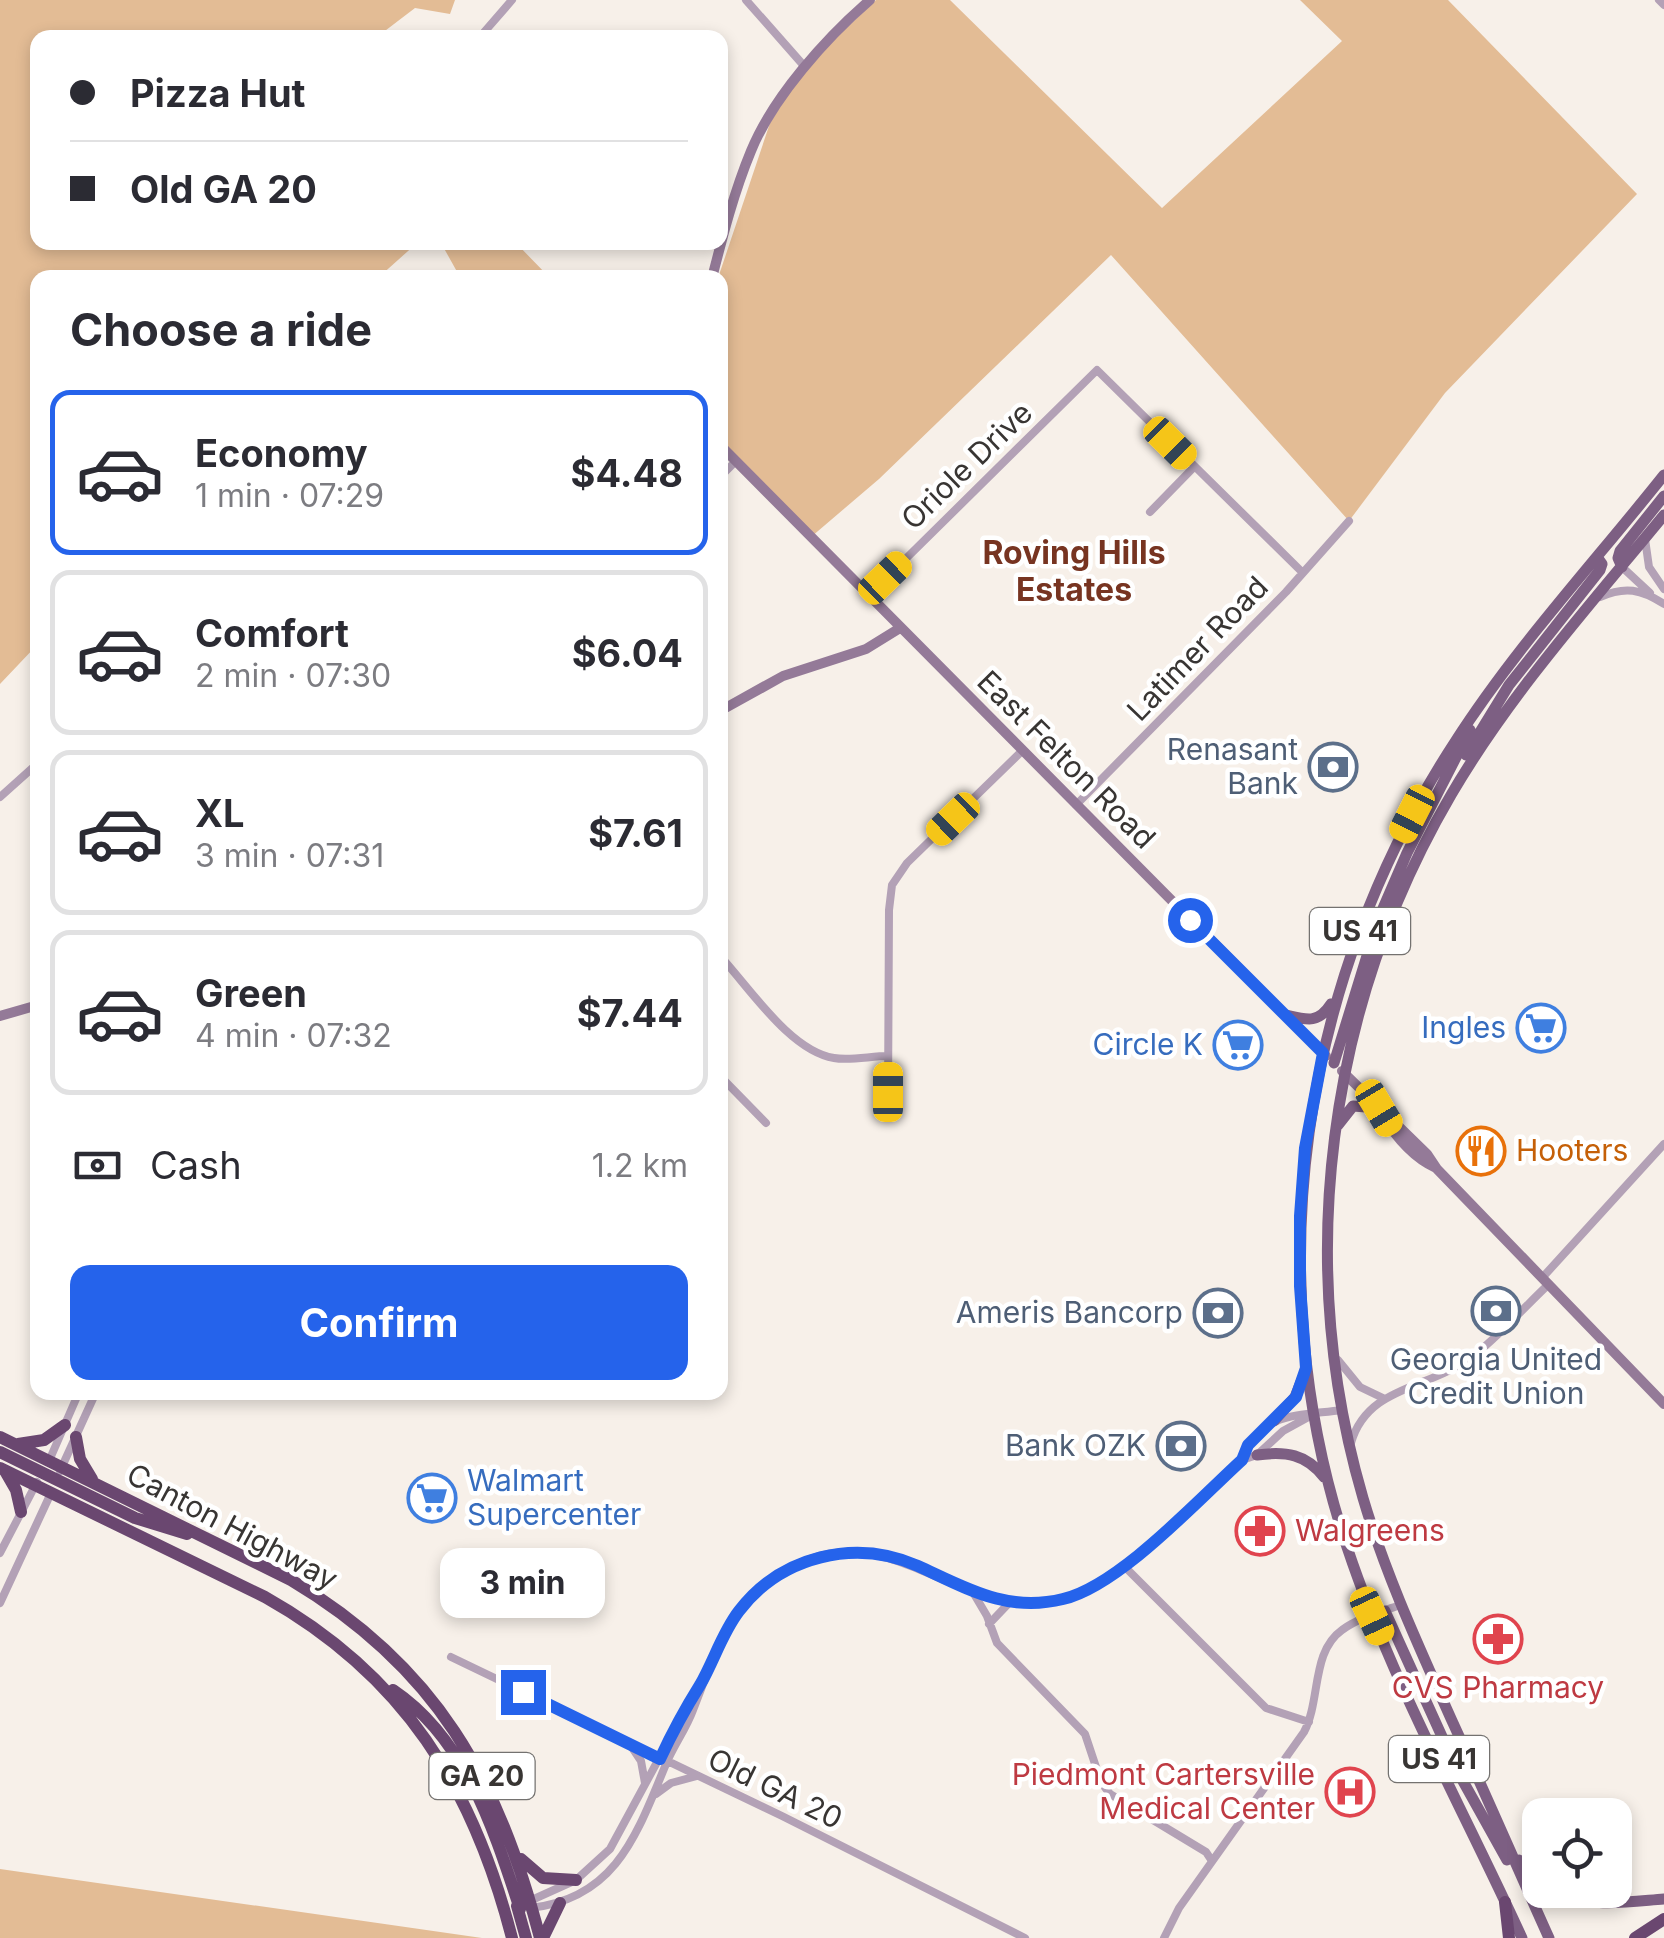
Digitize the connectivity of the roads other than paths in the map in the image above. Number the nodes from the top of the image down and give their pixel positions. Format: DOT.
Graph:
graph roads {
  1 [pos="512,0"];
  2 [pos="870,0"];
  3 [pos="1658,0"];
  4 [pos="748,1"];
  5 [pos="1664,6"];
  6 [pos="485,30"];
  7 [pos="805,67"];
  8 [pos="728,226"];
  9 [pos="728,454"];
  10 [pos="734,462"];
  11 [pos="1194,467"];
  12 [pos="728,469"];
  13 [pos="1664,475"];
  14 [pos="1664,496"];
  15 [pos="1150,512"];
  16 [pos="1664,515"];
  17 [pos="1349,521"];
  18 [pos="1645,538"];
  19 [pos="1597,558"];
  20 [pos="1622,567"];
  21 [pos="1302,572"];
  22 [pos="1664,589"];
  23 [pos="868,596"];
  24 [pos="1596,599"];
  25 [pos="1660,602"];
  26 [pos="900,628"];
  27 [pos="728,707"];
  28 [pos="1468,722"];
  29 [pos="1022,752"];
  30 [pos="30,770"];
  31 [pos="1458,783"];
  32 [pos="0,798"];
  33 [pos="1076,806"];
  34 [pos="728,965"];
  35 [pos="1339,992"];
  36 [pos="30,1007"];
  37 [pos="0,1016"];
  38 [pos="1286,1016"];
  39 [pos="1323,1053"];
  40 [pos="888,1056"];
  41 [pos="1338,1068"];
  42 [pos="728,1084"];
  43 [pos="888,1101"];
  44 [pos="1379,1108"];
  45 [pos="766,1123"];
  46 [pos="1334,1133"];
  47 [pos="1664,1144"];
  48 [pos="1546,1281"];
  49 [pos="1335,1354"];
  50 [pos="1306,1368"];
  51 [pos="1383,1398"];
  52 [pos="76,1400"];
  53 [pos="92,1400"];
  54 [pos="1664,1404"];
  55 [pos="1342,1410"];
  56 [pos="1314,1414"];
  57 [pos="1274,1421"];
  58 [pos="65,1425"];
  59 [pos="76,1437"];
  60 [pos="0,1438"];
  61 [pos="14,1444"];
  62 [pos="1350,1446"];
  63 [pos="0,1452"];
  64 [pos="1258,1455"];
  65 [pos="1242,1460"];
  66 [pos="2,1468"];
  67 [pos="50,1477"];
  68 [pos="1328,1482"];
  69 [pos="97,1485"];
  70 [pos="21,1512"];
  71 [pos="204,1537"];
  72 [pos="0,1554"];
  73 [pos="1124,1566"];
  74 [pos="973,1592"];
  75 [pos="0,1603"];
  76 [pos="1009,1603"];
  77 [pos="1400,1605"];
  78 [pos="1378,1614"];
  79 [pos="989,1624"];
  80 [pos="451,1658"];
  81 [pos="1309,1722"];
  82 [pos="630,1744"];
  83 [pos="663,1760"];
  84 [pos="697,1776"];
  85 [pos="645,1788"];
  86 [pos="653,1798"];
  87 [pos="1508,1846"];
  88 [pos="514,1850"];
  89 [pos="1212,1860"];
  90 [pos="1522,1862"];
  91 [pos="1522,1879"];
  92 [pos="576,1880"];
  93 [pos="1664,1899"];
  94 [pos="1632,1901"];
  95 [pos="1506,1902"];
  96 [pos="560,1903"];
  97 [pos="520,1907"];
  98 [pos="1535,1908"];
  99 [pos="1664,1920"];
  100 [pos="512,1938"];
  101 [pos="526,1938"];
  102 [pos="542,1938"];
  103 [pos="1025,1938"];
  104 [pos="1164,1938"];
  105 [pos="1510,1938"];
  106 [pos="1522,1938"];
  107 [pos="1549,1938"];
  108 [pos="1635,1938"];
  1 -- 6 [label="street"];
  2 -- 7 [label="street"];
  3 -- 5 [label="street"];
  4 -- 7 [label="street"];
  7 -- 8 [label="street"];
  9 -- 10 [label="street, East Felton Road"];
  10 -- 12 [label="street"];
  10 -- 23 [label="street, East Felton Road"];
  11 -- 15 [label="street"];
  11 -- 21 [label="street"];
  11 -- 23 [label="street, Oriole Drive"];
  13 -- 19 [label="main road, US 41"];
  14 -- 20 [label="main road"];
  16 -- 18 [label="main road, US 41"];
  17 -- 21 [label="street, Latimer Road"];
  18 -- 20 [label="main road, US 41"];
  18 -- 22 [label="street"];
  19 -- 28 [label="main road, US 41"];
  19 -- 31 [label="main road"];
  20 -- 24 [label="main road, US 41"];
  20 -- 25 [label="street"];
  21 -- 33 [label="street, Latimer Road"];
  23 -- 26 [label="street, East Felton Road"];
  24 -- 25 [label="street"];
  24 -- 31 [label="main road, US 41"];
  26 -- 27 [label="street"];
  26 -- 29 [label="street, East Felton Road"];
  28 -- 35 [label="main road, US 41"];
  28 -- 41 [label="main road"];
  29 -- 33 [label="street, East Felton Road"];
  29 -- 40 [label="street"];
  30 -- 32 [label="street"];
  31 -- 41 [label="main road, US 41"];
  33 -- 38 [label="street, East Felton Road"];
  34 -- 40 [label="street"];
  35 -- 38 [label="main road"];
  35 -- 39 [label="main road, US 41"];
  36 -- 37 [label="street"];
  38 -- 39 [label="street, East Felton Road"];
  39 -- 41 [label="street, East Felton Road"];
  39 -- 50 [label="main road, US 41"];
  40 -- 43 [label="street"];
  41 -- 44 [label="street, East Felton Road"];
  41 -- 46 [label="main road, US 41"];
  42 -- 45 [label="street"];
  44 -- 46 [label="main road"];
  44 -- 48 [label="street, East Felton Road"];
  46 -- 49 [label="main road, US 41"];
  47 -- 48 [label="street"];
  48 -- 51 [label="street"];
  48 -- 54 [label="street, East Felton Road"];
  49 -- 51 [label="street"];
  49 -- 55 [label="main road, US 41"];
  50 -- 56 [label="main road, US 41"];
  50 -- 57 [label="main road"];
  51 -- 62 [label="street"];
  52 -- 58 [label="street"];
  53 -- 59 [label="street"];
  55 -- 56 [label="street"];
  55 -- 62 [label="main road, US 41"];
  56 -- 57 [label="street"];
  56 -- 64 [label="street"];
  56 -- 68 [label="main road, US 41"];
  57 -- 65 [label="street"];
  58 -- 61 [label="highway"];
  58 -- 67 [label="street"];
  59 -- 67 [label="street"];
  59 -- 69 [label="highway"];
  60 -- 61 [label="highway, Canton Highway / GA 20"];
  61 -- 67 [label="highway, Canton Highway / GA 20"];
  62 -- 77 [label="main road, US 41"];
  63 -- 67 [label="highway"];
  64 -- 65 [label="street"];
  64 -- 68 [label="main road"];
  65 -- 73 [label="street"];
  66 -- 67 [label="highway, GA 20"];
  66 -- 70 [label="highway"];
  67 -- 69 [label="highway, Canton Highway / GA 20"];
  67 -- 70 [label="street"];
  67 -- 71 [label="highway"];
  67 -- 75 [label="street"];
  67 -- 97 [label="highway, GA 20"];
  68 -- 78 [label="main road, US 41"];
  69 -- 71 [label="highway, Canton Highway / GA 20"];
  70 -- 72 [label="street"];
  71 -- 88 [label="highway, Canton Highway / GA 20"];
  73 -- 76 [label="street"];
  73 -- 81 [label="street"];
  74 -- 76 [label="street"];
  74 -- 79 [label="street"];
  74 -- 83 [label="street"];
  76 -- 79 [label="street"];
  77 -- 78 [label="street"];
  77 -- 87 [label="main road, US 41"];
  78 -- 81 [label="street"];
  78 -- 91 [label="main road"];
  78 -- 95 [label="main road, US 41"];
  79 -- 89 [label="street"];
  80 -- 82 [label="street, Old GA 20"];
  81 -- 89 [label="street"];
  82 -- 83 [label="street, Old GA 20"];
  82 -- 85 [label="street"];
  83 -- 84 [label="street, Old GA 20"];
  83 -- 85 [label="street"];
  83 -- 86 [label="street"];
  84 -- 86 [label="street"];
  84 -- 103 [label="street, Old GA 20"];
  85 -- 92 [label="street"];
  86 -- 96 [label="street"];
  87 -- 90 [label="main road"];
  87 -- 91 [label="main road, US 41"];
  88 -- 92 [label="highway"];
  88 -- 97 [label="highway, Canton Highway / GA 20"];
  89 -- 104 [label="street"];
  92 -- 97 [label="street"];
  93 -- 94 [label="main road"];
  95 -- 105 [label="highway"];
  95 -- 106 [label="main road, US 41"];
  96 -- 97 [label="street"];
  96 -- 102 [label="highway"];
  97 -- 100 [label="highway, GA 20"];
  97 -- 101 [label="highway"];
  97 -- 102 [label="highway, GA 20"];
  98 -- 107 [label="main road, US 41"];
  99 -- 108 [label="highway"];
}
